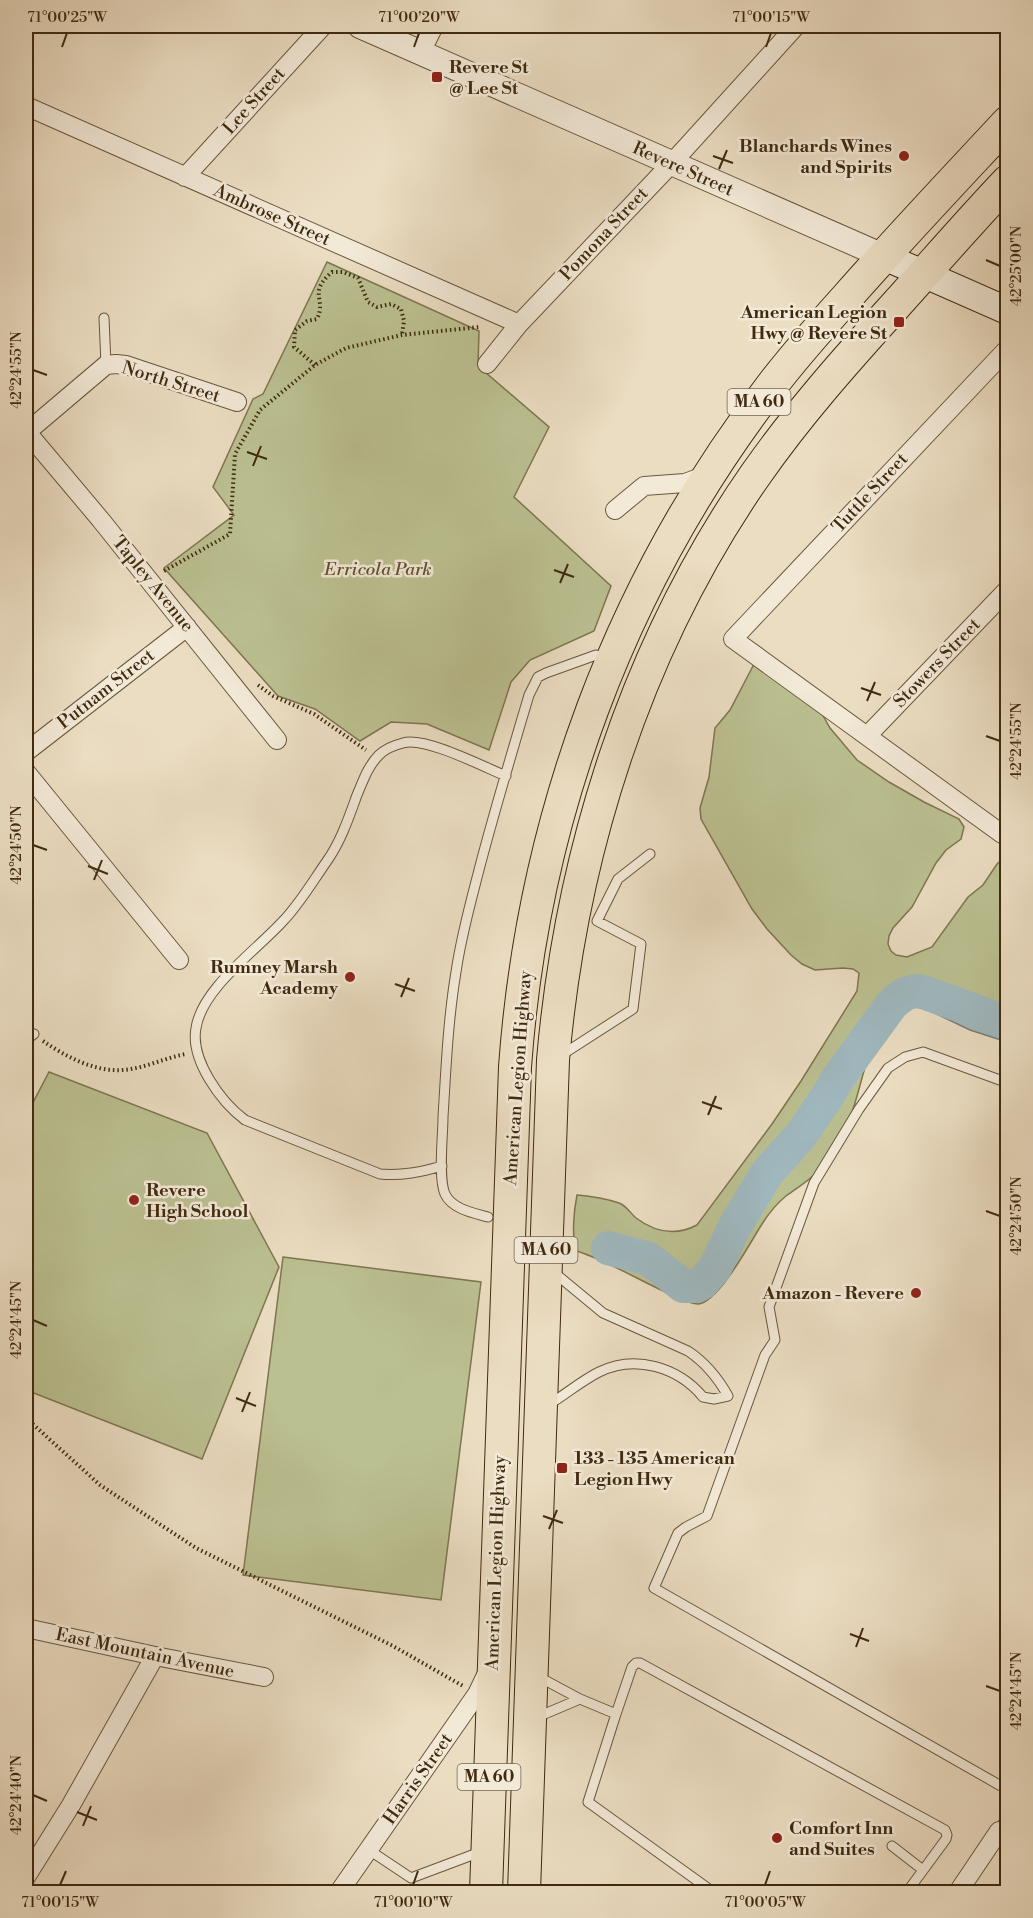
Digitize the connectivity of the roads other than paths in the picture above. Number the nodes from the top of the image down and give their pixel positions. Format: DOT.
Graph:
graph roads {
  1 [pos="323,26"];
  2 [pos="360,26"];
  3 [pos="434,26"];
  4 [pos="796,26"];
  5 [pos="421,52"];
  6 [pos="26,106"];
  7 [pos="1008,122"];
  8 [pos="671,164"];
  9 [pos="185,177"];
  10 [pos="1008,180"];
  11 [pos="883,256"];
  12 [pos="924,273"];
  13 [pos="1008,311"];
  14 [pos="104,318"];
  15 [pos="519,324"];
  16 [pos="1008,348"];
  17 [pos="487,364"];
  18 [pos="106,365"];
  19 [pos="237,402"];
  20 [pos="26,432"];
  21 [pos="710,473"];
  22 [pos="615,510"];
  23 [pos="1008,590"];
  24 [pos="187,627"];
  25 [pos="612,659"];
  26 [pos="867,736"];
  27 [pos="277,740"];
  28 [pos="26,752"];
  29 [pos="26,772"];
  30 [pos="506,776"];
  31 [pos="1005,832"];
  32 [pos="650,854"];
  33 [pos="179,960"];
  34 [pos="34,1034"];
  35 [pos="26,1040"];
  36 [pos="554,1060"];
  37 [pos="1008,1083"];
  38 [pos="442,1166"];
  39 [pos="488,1217"];
  40 [pos="546,1266"];
  41 [pos="728,1396"];
  42 [pos="747,1403"];
  43 [pos="541,1409"];
  44 [pos="26,1628"];
  45 [pos="156,1656"];
  46 [pos="493,1662"];
  47 [pos="532,1673"];
  48 [pos="264,1677"];
  49 [pos="580,1699"];
  50 [pos="616,1713"];
  51 [pos="531,1719"];
  52 [pos="1008,1790"];
  53 [pos="1008,1814"];
  54 [pos="999,1831"];
  55 [pos="892,1846"];
  56 [pos="369,1850"];
  57 [pos="487,1850"];
  58 [pos="923,1870"];
  59 [pos="26,1877"];
  60 [pos="339,1893"];
  61 [pos="486,1893"];
  62 [pos="524,1893"];
  63 [pos="713,1893"];
  64 [pos="907,1893"];
  65 [pos="958,1893"];
  1 -- 9 [label="street, Lee Street"];
  2 -- 5 [label="street, Revere Street"];
  3 -- 5 [label="street"];
  4 -- 8 [label="street, Pomona Street"];
  5 -- 8 [label="street, Revere Street"];
  6 -- 9 [label="street, Ambrose Street"];
  7 -- 11 [label="highway, American Legion Highway / MA 60"];
  8 -- 11 [label="street, Revere Street"];
  8 -- 15 [label="street, Pomona Street"];
  9 -- 15 [label="street, Ambrose Street"];
  10 -- 12 [label="highway, American Legion Highway / MA 60"];
  11 -- 12 [label="main road, Revere Street"];
  11 -- 21 [label="highway, American Legion Highway / MA 60"];
  12 -- 13 [label="main road, Revere Street"];
  12 -- 36 [label="highway, American Legion Highway / MA 60"];
  14 -- 18 [label="lane"];
  15 -- 17 [label="street, Pomona Street"];
  16 -- 26 [label="street, Tuttle Street"];
  18 -- 19 [label="street, North Street"];
  18 -- 20 [label="street"];
  20 -- 24 [label="street, Tapley Avenue"];
  21 -- 22 [label="street"];
  21 -- 25 [label="highway, American Legion Highway / MA 60"];
  23 -- 26 [label="street, Stowers Street"];
  24 -- 27 [label="street, Tapley Avenue"];
  24 -- 28 [label="street, Putnam Street"];
  25 -- 30 [label="lane"];
  25 -- 46 [label="highway, American Legion Highway / MA 60"];
  26 -- 31 [label="street"];
  29 -- 33 [label="street"];
  30 -- 38 [label="lane"];
  30 -- 38 [label="lane"];
  32 -- 36 [label="lane"];
  34 -- 35 [label="lane"];
  36 -- 40 [label="highway, American Legion Highway / MA 60"];
  37 -- 42 [label="lane"];
  38 -- 39 [label="lane"];
  40 -- 41 [label="lane"];
  40 -- 43 [label="highway, American Legion Highway / MA 60"];
  41 -- 42 [label="lane"];
  41 -- 43 [label="lane"];
  42 -- 52 [label="lane"];
  43 -- 47 [label="highway, American Legion Highway / MA 60"];
  44 -- 45 [label="street, East Mountain Avenue"];
  45 -- 48 [label="street, East Mountain Avenue"];
  45 -- 59 [label="street"];
  46 -- 56 [label="street, Harris Street"];
  46 -- 57 [label="highway, American Legion Highway / MA 60"];
  47 -- 49 [label="lane"];
  47 -- 51 [label="highway, American Legion Highway / MA 60"];
  49 -- 50 [label="lane"];
  49 -- 51 [label="lane"];
  50 -- 58 [label="lane"];
  50 -- 63 [label="lane"];
  51 -- 62 [label="highway, American Legion Highway / MA 60"];
  53 -- 54 [label="lane"];
  54 -- 65 [label="street"];
  55 -- 58 [label="lane"];
  56 -- 57 [label="lane"];
  56 -- 60 [label="street, Harris Street"];
  57 -- 61 [label="highway, American Legion Highway / MA 60"];
  58 -- 64 [label="lane"];
}
